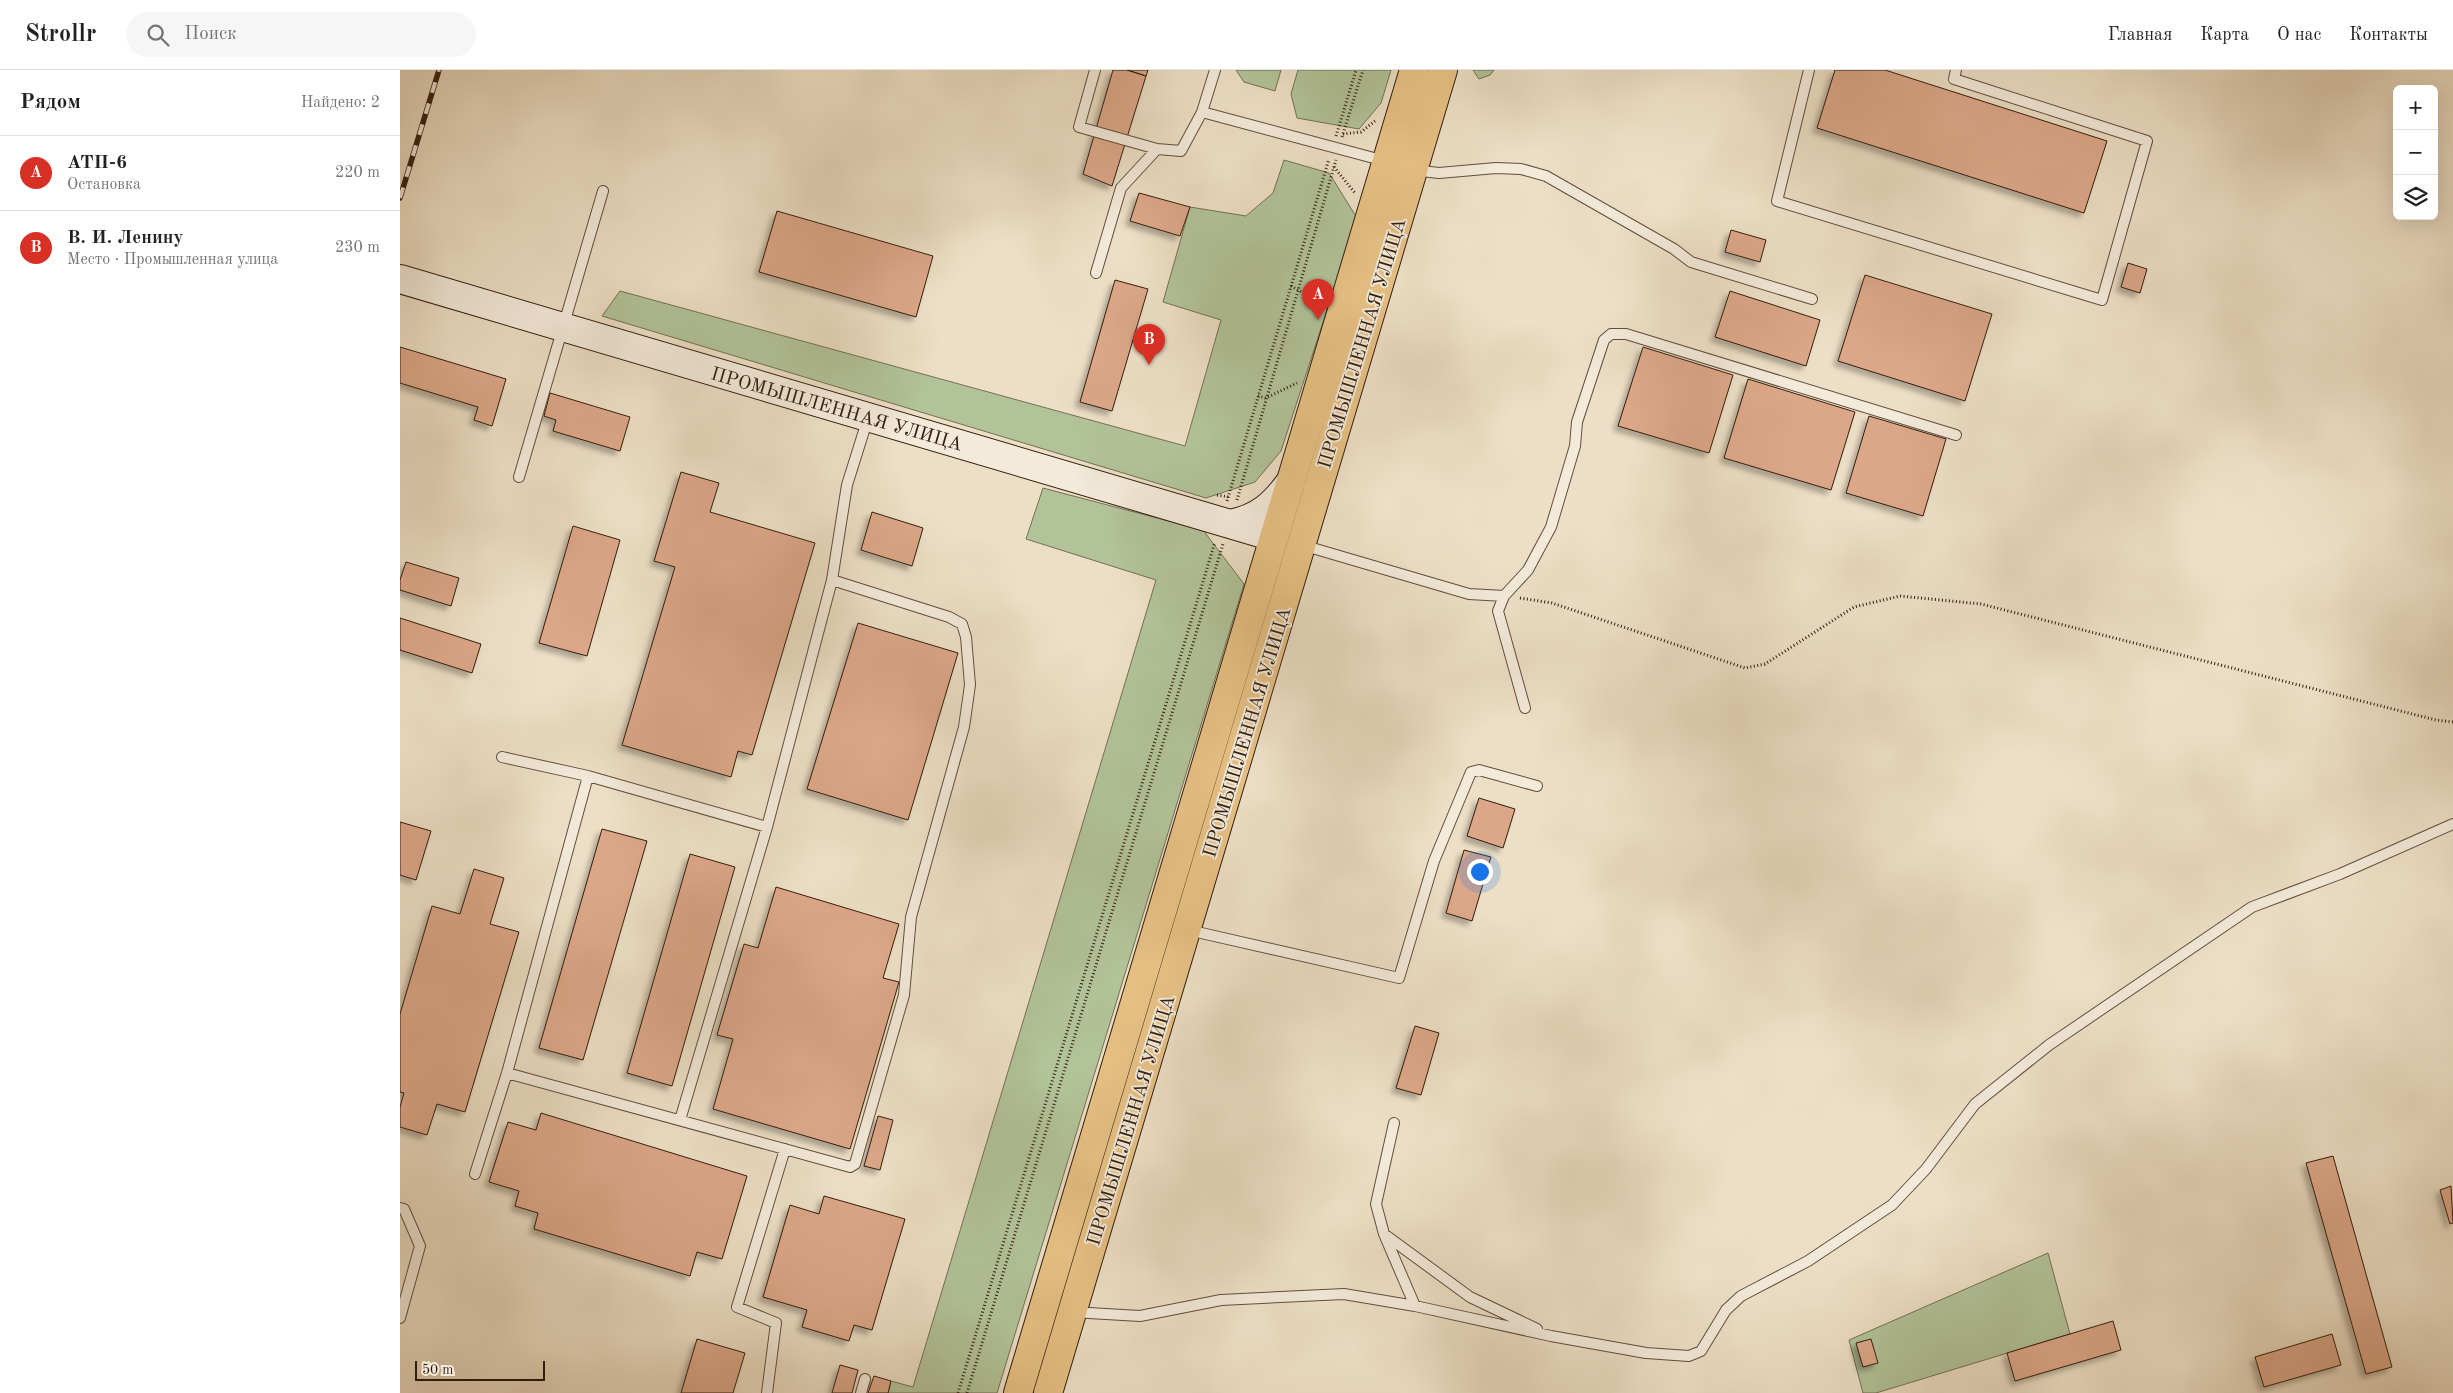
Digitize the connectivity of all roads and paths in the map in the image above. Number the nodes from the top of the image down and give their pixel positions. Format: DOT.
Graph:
graph roads {
  1 [pos="1095,70"];
  2 [pos="1214,70"];
  3 [pos="1356,70"];
  4 [pos="1364,70"];
  5 [pos="1414,70"];
  6 [pos="1443,70"];
  7 [pos="1809,70"];
  8 [pos="1956,70"];
  9 [pos="1202,112"];
  10 [pos="1383,122"];
  11 [pos="1344,134"];
  12 [pos="1336,147"];
  13 [pos="1157,149"];
  14 [pos="1386,162"];
  15 [pos="1413,170"];
  16 [pos="603,191"];
  17 [pos="1096,273"];
  18 [pos="400,279"];
  19 [pos="1291,286"];
  20 [pos="1298,288"];
  21 [pos="1812,299"];
  22 [pos="1329,308"];
  23 [pos="562,327"];
  24 [pos="1258,396"];
  25 [pos="1266,398"];
  26 [pos="869,417"];
  27 [pos="1956,435"];
  28 [pos="519,477"];
  29 [pos="1291,481"];
  30 [pos="1225,523"];
  31 [pos="1274,537"];
  32 [pos="1301,545"];
  33 [pos="832,580"];
  34 [pos="1504,596"];
  35 [pos="1525,708"];
  36 [pos="2453,722"];
  37 [pos="502,757"];
  38 [pos="588,776"];
  39 [pos="1537,786"];
  40 [pos="2453,824"];
  41 [pos="766,827"];
  42 [pos="1159,921"];
  43 [pos="1187,929"];
  44 [pos="507,1073"];
  45 [pos="680,1120"];
  46 [pos="1394,1123"];
  47 [pos="785,1149"];
  48 [pos="475,1174"];
  49 [pos="400,1208"];
  50 [pos="1384,1234"];
  51 [pos="1415,1306"];
  52 [pos="1072,1312"];
  53 [pos="400,1318"];
  54 [pos="1551,1336"];
  55 [pos="865,1379"];
  56 [pos="767,1393"];
  57 [pos="861,1393"];
  58 [pos="958,1393"];
  59 [pos="967,1393"];
  60 [pos="1018,1393"];
  61 [pos="1048,1393"];
  1 -- 13 [label="lane"];
  2 -- 9 [label="lane"];
  3 -- 12 [label="path"];
  4 -- 11 [label="path"];
  5 -- 14 [label="main road, ПРОМЫШЛЕННАЯ УЛИЦА"];
  6 -- 15 [label="main road, ПРОМЫШЛЕННАЯ УЛИЦА"];
  7 -- 8 [label="lane"];
  9 -- 12 [label="lane"];
  9 -- 13 [label="lane"];
  10 -- 11 [label="path"];
  11 -- 12 [label="path"];
  12 -- 14 [label="lane"];
  12 -- 19 [label="path"];
  12 -- 20 [label="path"];
  13 -- 17 [label="lane"];
  14 -- 15 [label="main road"];
  14 -- 29 [label="main road, ПРОМЫШЛЕННАЯ УЛИЦА"];
  15 -- 21 [label="lane"];
  15 -- 32 [label="main road, ПРОМЫШЛЕННАЯ УЛИЦА"];
  16 -- 23 [label="lane"];
  18 -- 23 [label="street, ПРОМЫШЛЕННАЯ УЛИЦА"];
  19 -- 20 [label="path"];
  19 -- 24 [label="path"];
  20 -- 22 [label="path"];
  20 -- 25 [label="path"];
  23 -- 26 [label="street, ПРОМЫШЛЕННАЯ УЛИЦА"];
  23 -- 28 [label="lane"];
  24 -- 25 [label="path"];
  24 -- 30 [label="path"];
  25 -- 30 [label="path"];
  26 -- 30 [label="street, ПРОМЫШЛЕННАЯ УЛИЦА"];
  26 -- 33 [label="lane"];
  27 -- 34 [label="lane"];
  29 -- 30 [label="street"];
  29 -- 31 [label="main road, ПРОМЫШЛЕННАЯ УЛИЦА"];
  30 -- 31 [label="street, ПРОМЫШЛЕННАЯ УЛИЦА"];
  30 -- 58 [label="path"];
  30 -- 59 [label="path"];
  31 -- 32 [label="main road"];
  31 -- 42 [label="main road, ПРОМЫШЛЕННАЯ УЛИЦА"];
  32 -- 34 [label="lane"];
  32 -- 43 [label="main road, ПРОМЫШЛЕННАЯ УЛИЦА"];
  33 -- 41 [label="lane"];
  33 -- 47 [label="lane"];
  34 -- 35 [label="lane"];
  34 -- 36 [label="path"];
  37 -- 38 [label="lane"];
  38 -- 41 [label="lane"];
  38 -- 44 [label="lane"];
  39 -- 43 [label="lane"];
  40 -- 54 [label="lane"];
  41 -- 45 [label="lane"];
  42 -- 43 [label="main road"];
  42 -- 60 [label="main road, ПРОМЫШЛЕННАЯ УЛИЦА"];
  43 -- 52 [label="main road, ПРОМЫШЛЕННАЯ УЛИЦА"];
  44 -- 45 [label="lane"];
  44 -- 48 [label="lane"];
  45 -- 47 [label="lane"];
  46 -- 50 [label="lane"];
  47 -- 56 [label="lane"];
  49 -- 53 [label="lane"];
  50 -- 51 [label="lane"];
  50 -- 54 [label="lane"];
  51 -- 52 [label="lane"];
  51 -- 54 [label="lane"];
  52 -- 61 [label="main road, ПРОМЫШЛЕННАЯ УЛИЦА"];
  55 -- 57 [label="lane"];
}
